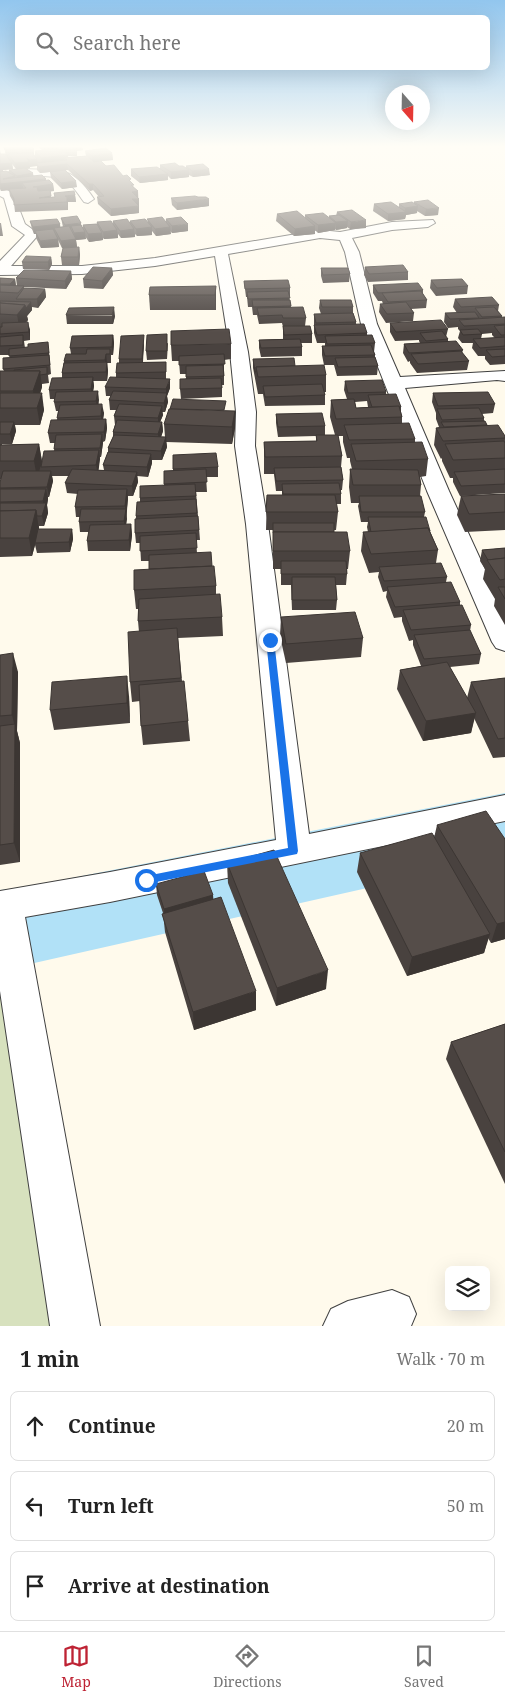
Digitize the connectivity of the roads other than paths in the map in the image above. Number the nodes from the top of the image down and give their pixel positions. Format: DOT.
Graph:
graph roads {
  1 [pos="13,209"];
  2 [pos="428,223"];
  3 [pos="342,236"];
  4 [pos="221,252"];
  5 [pos="0,270"];
  6 [pos="505,376"];
  7 [pos="395,383"];
  8 [pos="505,642"];
  9 [pos="505,808"];
  10 [pos="294,851"];
  11 [pos="3,906"];
  12 [pos="392,1314"];
  13 [pos="75,1326"];
  14 [pos="348,1326"];
  1 -- 5 [label="street"];
  2 -- 3 [label="street"];
  3 -- 4 [label="street"];
  3 -- 7 [label="street"];
  4 -- 5 [label="street"];
  4 -- 10 [label="street"];
  6 -- 7 [label="street"];
  7 -- 8 [label="street"];
  9 -- 10 [label="street"];
  10 -- 11 [label="street"];
  11 -- 13 [label="street"];
  12 -- 14 [label="street"];
}
